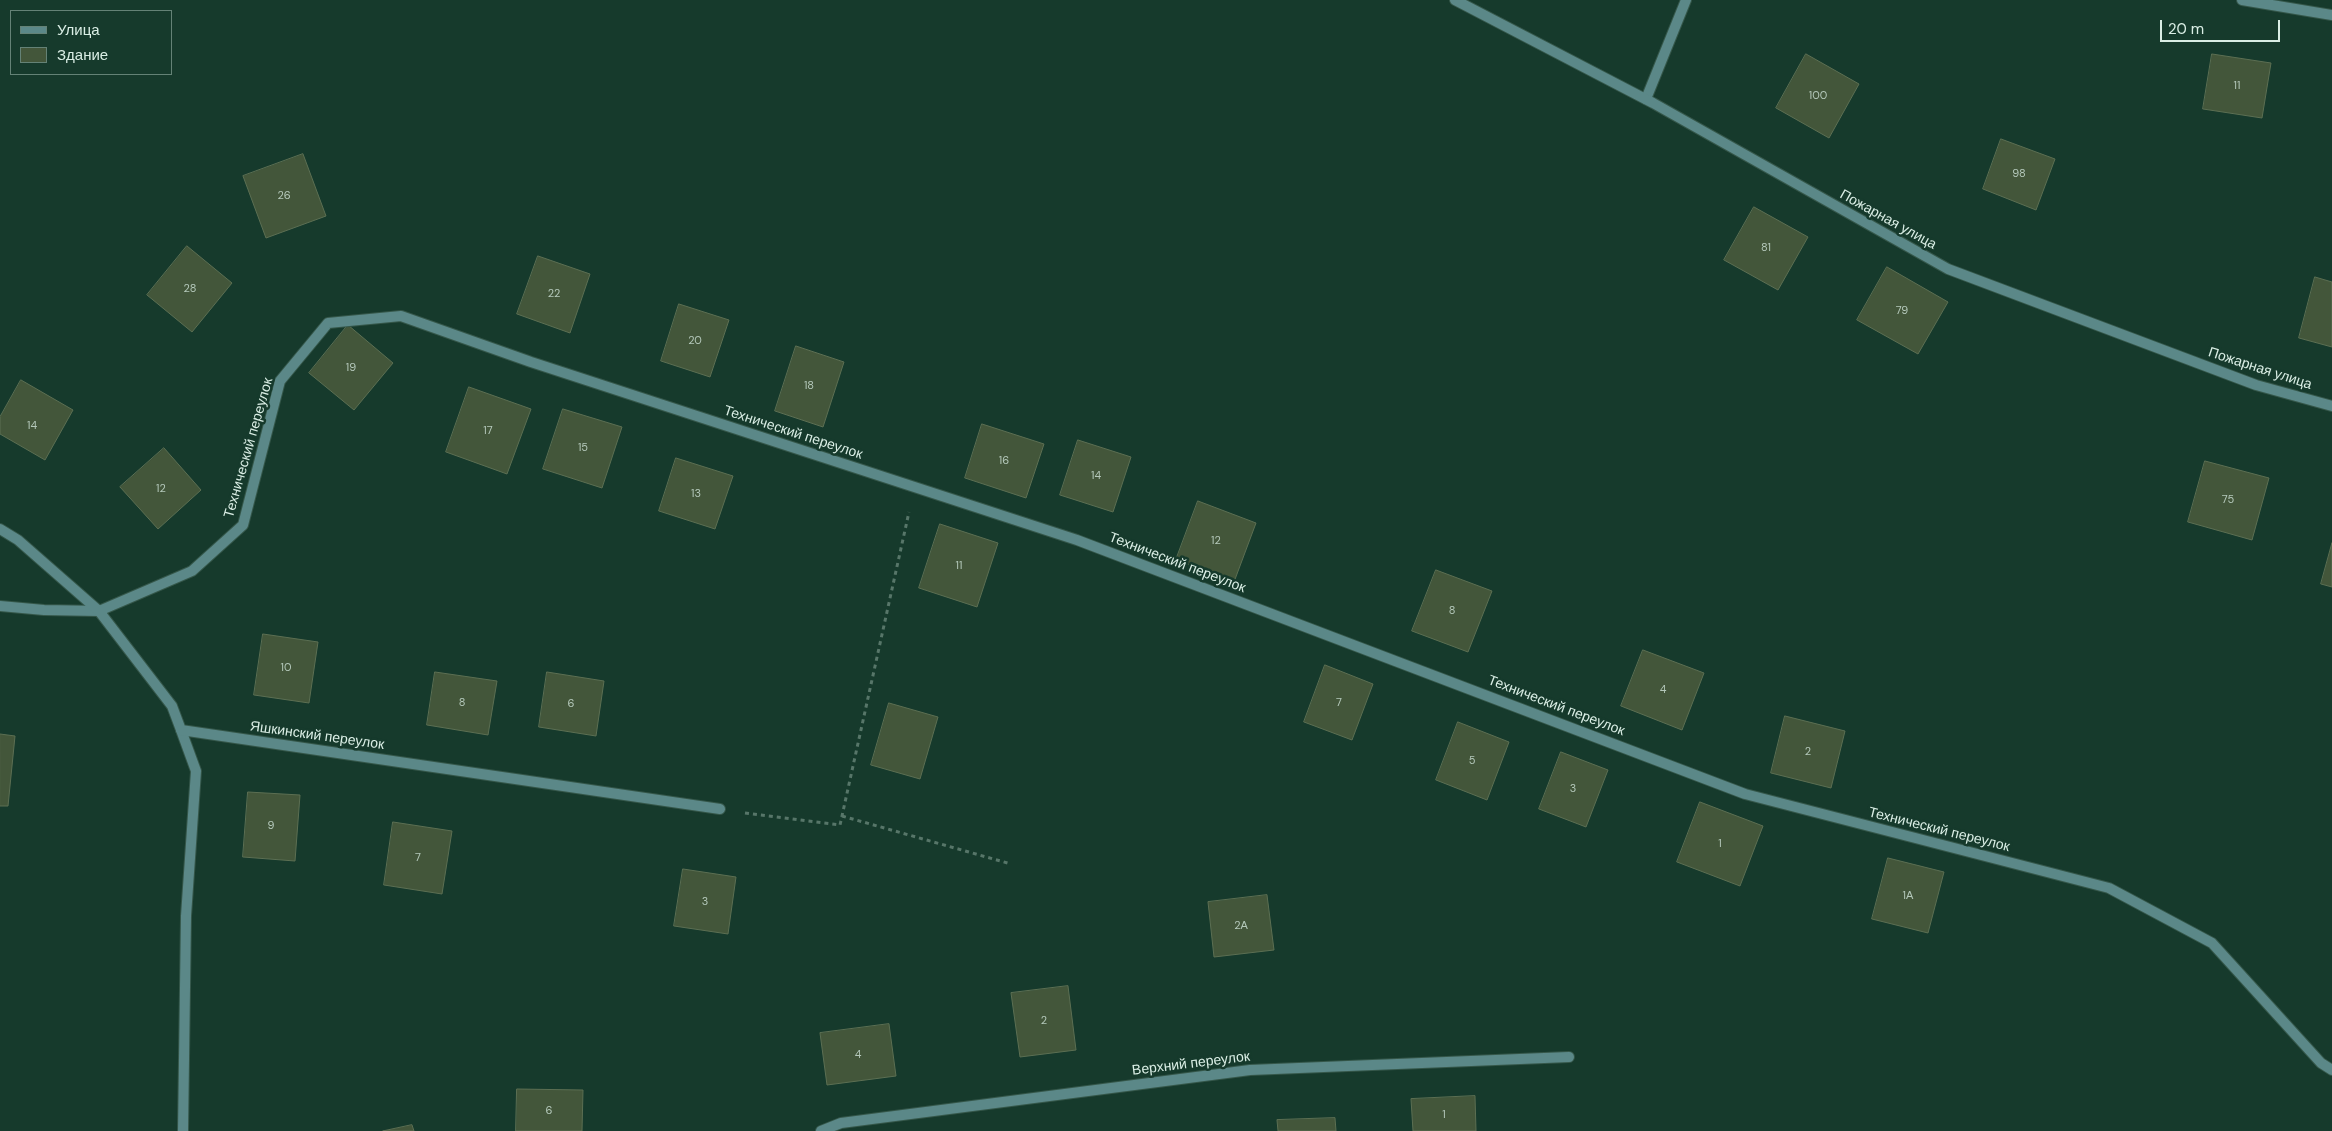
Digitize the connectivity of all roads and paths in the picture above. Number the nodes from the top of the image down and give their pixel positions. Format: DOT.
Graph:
graph roads {
  1 [pos="1455,0"];
  2 [pos="1686,0"];
  3 [pos="2242,0"];
  4 [pos="2332,15"];
  5 [pos="1646,99"];
  6 [pos="2332,406"];
  7 [pos="915,487"];
  8 [pos="0,529"];
  9 [pos="0,606"];
  10 [pos="99,611"];
  11 [pos="181,730"];
  12 [pos="720,810"];
  13 [pos="842,816"];
  14 [pos="1011,864"];
  15 [pos="1569,1057"];
  16 [pos="2332,1070"];
  17 [pos="183,1131"];
  18 [pos="821,1131"];
  1 -- 5 [label="street, Пожарная улица"];
  2 -- 5 [label="street"];
  3 -- 4 [label="street"];
  5 -- 6 [label="street, Пожарная улица"];
  7 -- 10 [label="street, Технический переулок"];
  7 -- 13 [label="path"];
  7 -- 16 [label="street, Технический переулок"];
  8 -- 10 [label="street"];
  9 -- 10 [label="street"];
  10 -- 11 [label="street"];
  11 -- 12 [label="street, Яшкинский переулок"];
  11 -- 17 [label="street"];
  12 -- 13 [label="path"];
  13 -- 14 [label="path"];
  15 -- 18 [label="street, Верхний переулок"];
}
